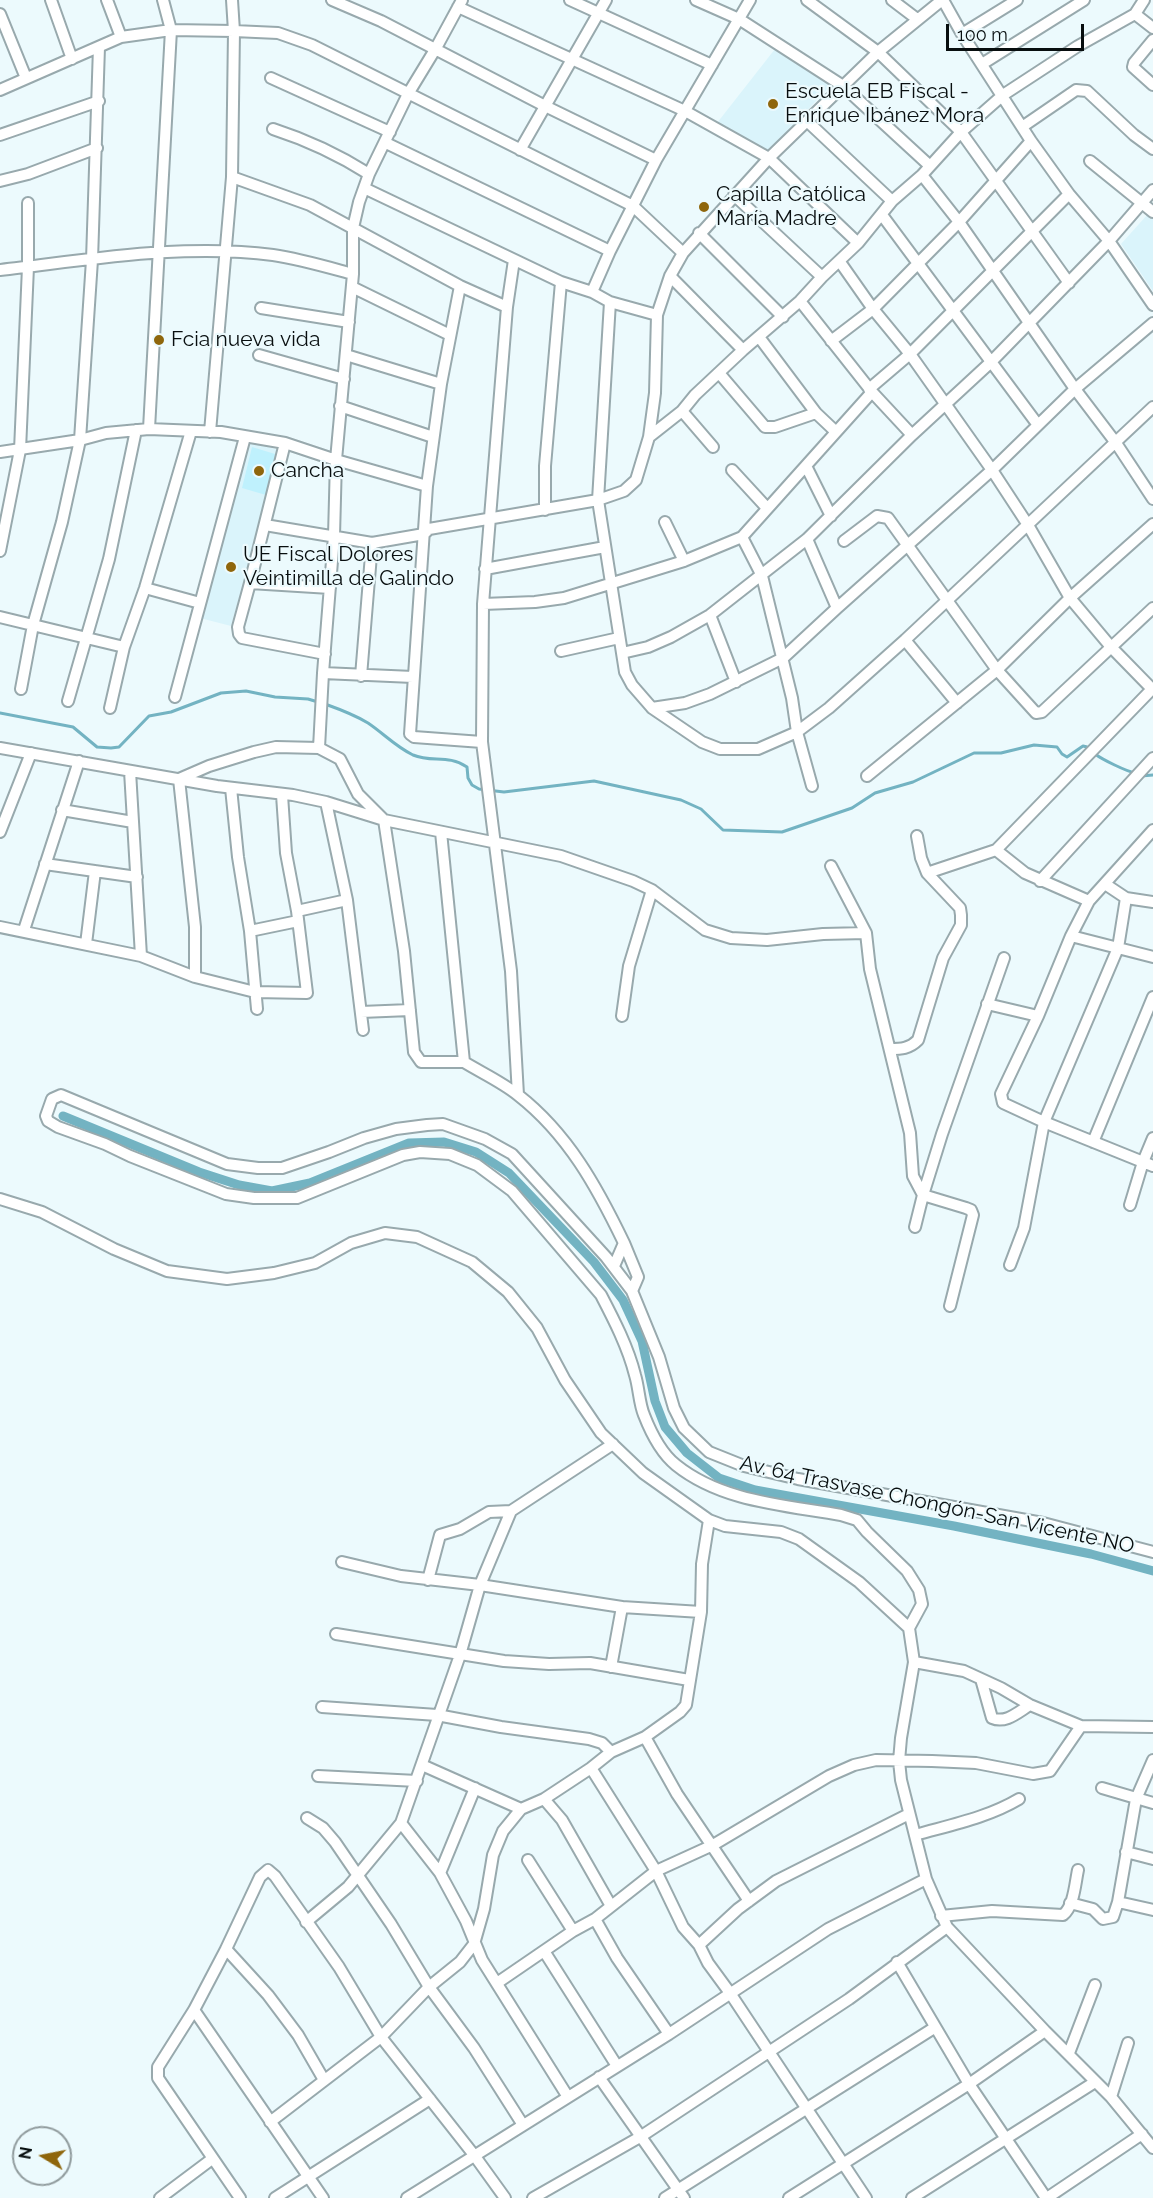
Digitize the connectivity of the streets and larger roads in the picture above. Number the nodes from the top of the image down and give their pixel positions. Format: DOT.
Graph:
graph roads {
  1 [pos="51,0"];
  2 [pos="107,0"];
  3 [pos="163,0"];
  4 [pos="232,0"];
  5 [pos="332,0"];
  6 [pos="570,0"];
  7 [pos="606,0"];
  8 [pos="696,0"];
  9 [pos="750,0"];
  10 [pos="807,0"];
  11 [pos="892,0"];
  12 [pos="943,0"];
  13 [pos="1017,0"];
  14 [pos="1084,0"];
  15 [pos="1144,0"];
  16 [pos="460,3"];
  17 [pos="598,13"];
  18 [pos="0,14"];
  19 [pos="1135,14"];
  20 [pos="739,19"];
  21 [pos="917,19"];
  22 [pos="1153,27"];
  23 [pos="171,30"];
  24 [pos="234,31"];
  25 [pos="962,34"];
  26 [pos="121,37"];
  27 [pos="1153,40"];
  28 [pos="99,47"];
  29 [pos="436,48"];
  30 [pos="878,52"];
  31 [pos="72,59"];
  32 [pos="572,60"];
  33 [pos="982,64"];
  34 [pos="712,65"];
  35 [pos="26,78"];
  36 [pos="271,78"];
  37 [pos="1153,84"];
  38 [pos="843,86"];
  39 [pos="0,90"];
  40 [pos="408,94"];
  41 [pos="1003,95"];
  42 [pos="99,101"];
  43 [pos="545,106"];
  44 [pos="684,111"];
  45 [pos="808,122"];
  46 [pos="1022,127"];
  47 [pos="273,129"];
  48 [pos="390,132"];
  49 [pos="960,132"];
  50 [pos="0,135"];
  51 [pos="1031,141"];
  52 [pos="386,143"];
  53 [pos="96,148"];
  54 [pos="1153,149"];
  55 [pos="520,150"];
  56 [pos="769,158"];
  57 [pos="656,160"];
  58 [pos="1090,161"];
  59 [pos="930,166"];
  60 [pos="369,174"];
  61 [pos="922,176"];
  62 [pos="232,177"];
  63 [pos="995,180"];
  64 [pos="0,181"];
  65 [pos="364,188"];
  66 [pos="1153,190"];
  67 [pos="734,195"];
  68 [pos="1069,195"];
  69 [pos="892,201"];
  70 [pos="28,203"];
  71 [pos="1141,204"];
  72 [pos="633,206"];
  73 [pos="1153,212"];
  74 [pos="882,215"];
  75 [pos="958,222"];
  76 [pos="353,228"];
  77 [pos="1032,231"];
  78 [pos="699,233"];
  79 [pos="1109,241"];
  80 [pos="858,243"];
  81 [pos="224,252"];
  82 [pos="610,252"];
  83 [pos="682,252"];
  84 [pos="160,253"];
  85 [pos="92,260"];
  86 [pos="514,260"];
  87 [pos="840,262"];
  88 [pos="918,263"];
  89 [pos="28,267"];
  90 [pos="0,270"];
  91 [pos="992,271"];
  92 [pos="353,274"];
  93 [pos="670,276"];
  94 [pos="822,277"];
  95 [pos="561,282"];
  96 [pos="1069,283"];
  97 [pos="460,286"];
  98 [pos="352,287"];
  99 [pos="592,292"];
  100 [pos="800,301"];
  101 [pos="610,302"];
  102 [pos="1153,305"];
  103 [pos="507,307"];
  104 [pos="261,308"];
  105 [pos="873,309"];
  106 [pos="953,311"];
  107 [pos="657,315"];
  108 [pos="783,316"];
  109 [pos="349,322"];
  110 [pos="1029,323"];
  111 [pos="1153,323"];
  112 [pos="450,335"];
  113 [pos="759,337"];
  114 [pos="831,341"];
  115 [pos="743,350"];
  116 [pos="910,354"];
  117 [pos="259,355"];
  118 [pos="346,355"];
  119 [pos="991,362"];
  120 [pos="719,373"];
  121 [pos="344,379"];
  122 [pos="441,384"];
  123 [pos="1074,389"];
  124 [pos="871,391"];
  125 [pos="945,405"];
  126 [pos="340,406"];
  127 [pos="1153,407"];
  128 [pos="682,411"];
  129 [pos="816,413"];
  130 [pos="1038,425"];
  131 [pos="149,429"];
  132 [pos="136,430"];
  133 [pos="190,431"];
  134 [pos="836,431"];
  135 [pos="210,432"];
  136 [pos="912,435"];
  137 [pos="649,436"];
  138 [pos="245,437"];
  139 [pos="433,437"];
  140 [pos="80,440"];
  141 [pos="285,443"];
  142 [pos="1116,443"];
  143 [pos="713,447"];
  144 [pos="20,450"];
  145 [pos="0,453"];
  146 [pos="336,460"];
  147 [pos="806,466"];
  148 [pos="732,470"];
  149 [pos="992,470"];
  150 [pos="427,486"];
  151 [pos="1153,499"];
  152 [pos="598,500"];
  153 [pos="767,508"];
  154 [pos="545,510"];
  155 [pos="831,516"];
  156 [pos="490,518"];
  157 [pos="665,522"];
  158 [pos="1153,524"];
  159 [pos="265,525"];
  160 [pos="1028,525"];
  161 [pos="424,534"];
  162 [pos="334,536"];
  163 [pos="742,537"];
  164 [pos="807,539"];
  165 [pos="844,540"];
  166 [pos="372,543"];
  167 [pos="909,546"];
  168 [pos="605,547"];
  169 [pos="0,551"];
  170 [pos="684,561"];
  171 [pos="485,569"];
  172 [pos="762,576"];
  173 [pos="250,583"];
  174 [pos="610,585"];
  175 [pos="146,588"];
  176 [pos="330,588"];
  177 [pos="1070,598"];
  178 [pos="947,599"];
  179 [pos="200,603"];
  180 [pos="483,604"];
  181 [pos="837,608"];
  182 [pos="1153,608"];
  183 [pos="710,615"];
  184 [pos="0,617"];
  185 [pos="33,625"];
  186 [pos="87,638"];
  187 [pos="619,638"];
  188 [pos="905,640"];
  189 [pos="124,647"];
  190 [pos="1111,647"];
  191 [pos="561,651"];
  192 [pos="622,653"];
  193 [pos="325,654"];
  194 [pos="783,658"];
  195 [pos="997,670"];
  196 [pos="323,673"];
  197 [pos="361,675"];
  198 [pos="413,677"];
  199 [pos="736,682"];
  200 [pos="21,689"];
  201 [pos="1153,689"];
  202 [pos="175,697"];
  203 [pos="68,701"];
  204 [pos="957,703"];
  205 [pos="110,708"];
  206 [pos="652,708"];
  207 [pos="797,732"];
  208 [pos="482,742"];
  209 [pos="0,748"];
  210 [pos="319,748"];
  211 [pos="31,753"];
  212 [pos="1153,758"];
  213 [pos="79,761"];
  214 [pos="130,771"];
  215 [pos="867,776"];
  216 [pos="179,779"];
  217 [pos="812,786"];
  218 [pos="231,788"];
  219 [pos="282,795"];
  220 [pos="326,802"];
  221 [pos="63,810"];
  222 [pos="384,820"];
  223 [pos="133,822"];
  224 [pos="1153,830"];
  225 [pos="441,831"];
  226 [pos="0,832"];
  227 [pos="917,836"];
  228 [pos="494,842"];
  229 [pos="996,850"];
  230 [pos="45,864"];
  231 [pos="831,866"];
  232 [pos="95,871"];
  233 [pos="927,873"];
  234 [pos="136,878"];
  235 [pos="1040,881"];
  236 [pos="1105,885"];
  237 [pos="652,890"];
  238 [pos="1126,898"];
  239 [pos="347,900"];
  240 [pos="1089,901"];
  241 [pos="1153,902"];
  242 [pos="298,916"];
  243 [pos="0,927"];
  244 [pos="24,930"];
  245 [pos="250,931"];
  246 [pos="866,933"];
  247 [pos="1071,936"];
  248 [pos="86,944"];
  249 [pos="1118,948"];
  250 [pos="141,956"];
  251 [pos="1153,957"];
  252 [pos="1004,958"];
  253 [pos="195,976"];
  254 [pos="255,992"];
  255 [pos="1153,997"];
  256 [pos="987,1004"];
  257 [pos="257,1009"];
  258 [pos="410,1010"];
  259 [pos="361,1012"];
  260 [pos="622,1016"];
  261 [pos="1038,1016"];
  262 [pos="363,1030"];
  263 [pos="890,1048"];
  264 [pos="464,1062"];
  265 [pos="518,1095"];
  266 [pos="1044,1122"];
  267 [pos="1153,1138"];
  268 [pos="1093,1142"];
  269 [pos="1148,1164"];
  270 [pos="923,1195"];
  271 [pos="0,1199"];
  272 [pos="1130,1205"];
  273 [pos="915,1227"];
  274 [pos="624,1243"];
  275 [pos="1010,1265"];
  276 [pos="614,1266"];
  277 [pos="632,1291"];
  278 [pos="950,1306"];
  279 [pos="613,1444"];
  280 [pos="511,1511"];
  281 [pos="709,1520"];
  282 [pos="1153,1552"];
  283 [pos="342,1562"];
  284 [pos="429,1580"];
  285 [pos="480,1585"];
  286 [pos="622,1607"];
  287 [pos="701,1612"];
  288 [pos="909,1628"];
  289 [pos="336,1634"];
  290 [pos="460,1655"];
  291 [pos="914,1662"];
  292 [pos="611,1667"];
  293 [pos="981,1679"];
  294 [pos="689,1680"];
  295 [pos="1030,1705"];
  296 [pos="322,1707"];
  297 [pos="437,1715"];
  298 [pos="1081,1726"];
  299 [pos="1153,1727"];
  300 [pos="645,1737"];
  301 [pos="611,1752"];
  302 [pos="1153,1760"];
  303 [pos="899,1761"];
  304 [pos="422,1765"];
  305 [pos="591,1768"];
  306 [pos="318,1776"];
  307 [pos="417,1781"];
  308 [pos="475,1788"];
  309 [pos="1102,1788"];
  310 [pos="544,1799"];
  311 [pos="1018,1799"];
  312 [pos="1136,1799"];
  313 [pos="1153,1803"];
  314 [pos="521,1809"];
  315 [pos="909,1814"];
  316 [pos="307,1818"];
  317 [pos="401,1823"];
  318 [pos="915,1835"];
  319 [pos="713,1845"];
  320 [pos="1126,1852"];
  321 [pos="1153,1859"];
  322 [pos="528,1860"];
  323 [pos="1078,1870"];
  324 [pos="656,1871"];
  325 [pos="440,1873"];
  326 [pos="358,1876"];
  327 [pos="926,1879"];
  328 [pos="749,1900"];
  329 [pos="1118,1902"];
  330 [pos="1070,1903"];
  331 [pos="610,1906"];
  332 [pos="1153,1910"];
  333 [pos="941,1916"];
  334 [pos="595,1919"];
  335 [pos="306,1922"];
  336 [pos="947,1927"];
  337 [pos="573,1931"];
  338 [pos="474,1944"];
  339 [pos="699,1945"];
  340 [pos="226,1949"];
  341 [pos="544,1952"];
  342 [pos="897,1962"];
  343 [pos="497,1983"];
  344 [pos="1095,1985"];
  345 [pos="429,1987"];
  346 [pos="730,1993"];
  347 [pos="194,2010"];
  348 [pos="934,2028"];
  349 [pos="1045,2031"];
  350 [pos="669,2034"];
  351 [pos="381,2037"];
  352 [pos="1128,2043"];
  353 [pos="768,2051"];
  354 [pos="1068,2053"];
  355 [pos="617,2066"];
  356 [pos="599,2077"];
  357 [pos="324,2080"];
  358 [pos="1095,2082"];
  359 [pos="969,2084"];
  360 [pos="568,2097"];
  361 [pos="1111,2097"];
  362 [pos="430,2099"];
  363 [pos="807,2108"];
  364 [pos="270,2122"];
  365 [pos="523,2125"];
  366 [pos="640,2137"];
  367 [pos="1006,2139"];
  368 [pos="1149,2140"];
  369 [pos="474,2155"];
  370 [pos="212,2159"];
  371 [pos="844,2164"];
  372 [pos="308,2175"];
  373 [pos="681,2194"];
  374 [pos="160,2198"];
  375 [pos="240,2198"];
  376 [pos="275,2198"];
  377 [pos="323,2198"];
  378 [pos="406,2198"];
  379 [pos="505,2198"];
  380 [pos="533,2198"];
  381 [pos="665,2198"];
  382 [pos="789,2198"];
  383 [pos="866,2198"];
  384 [pos="912,2198"];
  385 [pos="1047,2198"];
  1 -- 31 [label="street"];
  2 -- 26 [label="street"];
  3 -- 23 [label="street"];
  4 -- 24 [label="street"];
  5 -- 29 [label="street"];
  6 -- 17 [label="street"];
  7 -- 17 [label="street"];
  8 -- 20 [label="street"];
  9 -- 20 [label="street"];
  10 -- 30 [label="street"];
  11 -- 21 [label="street"];
  12 -- 21 [label="street"];
  12 -- 25 [label="street"];
  13 -- 25 [label="street"];
  14 -- 33 [label="street"];
  15 -- 19 [label="street"];
  16 -- 29 [label="street"];
  16 -- 32 [label="street"];
  17 -- 32 [label="street"];
  17 -- 34 [label="street"];
  18 -- 35 [label="street"];
  19 -- 22 [label="street"];
  19 -- 41 [label="street"];
  20 -- 34 [label="street"];
  20 -- 38 [label="street"];
  21 -- 30 [label="street"];
  23 -- 24 [label="street"];
  23 -- 26 [label="street"];
  23 -- 84 [label="street"];
  24 -- 40 [label="street"];
  24 -- 62 [label="street"];
  25 -- 33 [label="street"];
  26 -- 28 [label="street"];
  27 -- 37 [label="street"];
  28 -- 31 [label="street"];
  28 -- 42 [label="street"];
  29 -- 40 [label="street"];
  29 -- 43 [label="street"];
  30 -- 38 [label="street"];
  30 -- 49 [label="street"];
  31 -- 35 [label="street"];
  32 -- 43 [label="street"];
  32 -- 44 [label="street"];
  33 -- 41 [label="street"];
  34 -- 44 [label="street"];
  35 -- 39 [label="street"];
  36 -- 48 [label="street"];
  38 -- 45 [label="street"];
  38 -- 59 [label="street"];
  40 -- 48 [label="street"];
  40 -- 55 [label="street"];
  41 -- 46 [label="street"];
  41 -- 49 [label="street"];
  42 -- 50 [label="street"];
  42 -- 53 [label="street"];
  43 -- 55 [label="street"];
  43 -- 57 [label="street"];
  44 -- 56 [label="street"];
  44 -- 57 [label="street"];
  45 -- 56 [label="street"];
  45 -- 69 [label="street"];
  46 -- 51 [label="street"];
  46 -- 54 [label="street"];
  47 -- 60 [label="street"];
  48 -- 52 [label="street"];
  49 -- 59 [label="street"];
  49 -- 63 [label="street"];
  51 -- 63 [label="street"];
  51 -- 68 [label="street"];
  52 -- 60 [label="street"];
  52 -- 82 [label="street"];
  53 -- 64 [label="street"];
  53 -- 85 [label="street"];
  55 -- 72 [label="street"];
  56 -- 67 [label="street"];
  56 -- 80 [label="street"];
  57 -- 72 [label="street"];
  58 -- 71 [label="street"];
  59 -- 61 [label="street"];
  60 -- 65 [label="street"];
  61 -- 69 [label="street"];
  61 -- 75 [label="street"];
  62 -- 76 [label="street"];
  62 -- 81 [label="street"];
  63 -- 75 [label="street"];
  63 -- 77 [label="street"];
  65 -- 76 [label="street"];
  65 -- 86 [label="street"];
  66 -- 71 [label="street"];
  67 -- 78 [label="street"];
  67 -- 94 [label="street"];
  68 -- 77 [label="street"];
  68 -- 79 [label="street"];
  69 -- 74 [label="street"];
  70 -- 89 [label="street"];
  71 -- 73 [label="street"];
  71 -- 79 [label="street"];
  72 -- 82 [label="street"];
  72 -- 83 [label="street"];
  74 -- 80 [label="street"];
  74 -- 88 [label="street"];
  75 -- 88 [label="street"];
  75 -- 91 [label="street"];
  76 -- 92 [label="street"];
  76 -- 97 [label="street"];
  77 -- 91 [label="street"];
  77 -- 96 [label="street"];
  78 -- 83 [label="street"];
  78 -- 108 [label="street"];
  79 -- 96 [label="street"];
  79 -- 102 [label="street"];
  80 -- 87 [label="street"];
  81 -- 84 [label="street"];
  81 -- 92 [label="street"];
  81 -- 135 [label="street"];
  82 -- 99 [label="street"];
  83 -- 93 [label="street"];
  84 -- 85 [label="street"];
  84 -- 131 [label="street"];
  85 -- 89 [label="street"];
  85 -- 140 [label="street"];
  86 -- 95 [label="street"];
  86 -- 103 [label="street"];
  87 -- 94 [label="street"];
  87 -- 105 [label="street"];
  88 -- 105 [label="street"];
  88 -- 106 [label="street"];
  89 -- 90 [label="street"];
  89 -- 144 [label="street"];
  91 -- 106 [label="street"];
  91 -- 110 [label="street"];
  92 -- 98 [label="street"];
  93 -- 107 [label="street"];
  93 -- 115 [label="street"];
  94 -- 100 [label="street"];
  95 -- 99 [label="street"];
  95 -- 154 [label="street"];
  96 -- 110 [label="street"];
  97 -- 103 [label="street"];
  97 -- 112 [label="street"];
  98 -- 109 [label="street"];
  98 -- 112 [label="street"];
  99 -- 101 [label="street"];
  100 -- 108 [label="street"];
  100 -- 114 [label="street"];
  101 -- 107 [label="street"];
  101 -- 152 [label="street"];
  103 -- 156 [label="street"];
  104 -- 109 [label="street"];
  105 -- 114 [label="street"];
  105 -- 116 [label="street"];
  106 -- 116 [label="street"];
  106 -- 119 [label="street"];
  107 -- 137 [label="street"];
  108 -- 113 [label="street"];
  109 -- 118 [label="street"];
  110 -- 119 [label="street"];
  110 -- 123 [label="street"];
  111 -- 123 [label="street"];
  112 -- 122 [label="street"];
  113 -- 115 [label="street"];
  113 -- 129 [label="street"];
  114 -- 124 [label="street"];
  115 -- 120 [label="street"];
  116 -- 124 [label="street"];
  116 -- 125 [label="street"];
  117 -- 121 [label="street"];
  118 -- 121 [label="street"];
  118 -- 122 [label="street"];
  119 -- 125 [label="street"];
  119 -- 130 [label="street"];
  120 -- 128 [label="street"];
  120 -- 129 [label="street"];
  121 -- 126 [label="street"];
  122 -- 139 [label="street"];
  123 -- 130 [label="street"];
  123 -- 142 [label="street"];
  124 -- 134 [label="street"];
  124 -- 136 [label="street"];
  125 -- 136 [label="street"];
  125 -- 149 [label="street"];
  126 -- 139 [label="street"];
  126 -- 146 [label="street"];
  127 -- 142 [label="street"];
  128 -- 137 [label="street"];
  128 -- 143 [label="street"];
  129 -- 134 [label="street"];
  130 -- 149 [label="street"];
  131 -- 132 [label="street"];
  131 -- 133 [label="street"];
  132 -- 140 [label="street"];
  132 -- 186 [label="street"];
  133 -- 135 [label="street"];
  133 -- 175 [label="street"];
  134 -- 147 [label="street"];
  135 -- 138 [label="street"];
  136 -- 155 [label="street"];
  137 -- 152 [label="street"];
  138 -- 141 [label="street"];
  138 -- 179 [label="street"];
  139 -- 150 [label="street"];
  140 -- 144 [label="street"];
  140 -- 185 [label="street"];
  141 -- 146 [label="street"];
  141 -- 159 [label="street"];
  142 -- 151 [label="street"];
  142 -- 160 [label="street"];
  144 -- 145 [label="street"];
  144 -- 169 [label="street"];
  146 -- 150 [label="street"];
  146 -- 162 [label="street"];
  147 -- 153 [label="street"];
  147 -- 155 [label="street"];
  148 -- 153 [label="street"];
  149 -- 160 [label="street"];
  149 -- 167 [label="street"];
  150 -- 161 [label="street"];
  152 -- 154 [label="street"];
  152 -- 168 [label="street"];
  153 -- 163 [label="street"];
  154 -- 156 [label="street"];
  155 -- 164 [label="street"];
  156 -- 161 [label="street"];
  156 -- 171 [label="street"];
  157 -- 170 [label="street"];
  158 -- 177 [label="street"];
  159 -- 162 [label="street"];
  159 -- 173 [label="street"];
  160 -- 177 [label="street"];
  160 -- 178 [label="street"];
  161 -- 166 [label="street"];
  161 -- 198 [label="street"];
  162 -- 166 [label="street"];
  162 -- 176 [label="street"];
  163 -- 170 [label="street"];
  163 -- 172 [label="street"];
  164 -- 172 [label="street"];
  164 -- 181 [label="street"];
  165 -- 167 [label="street"];
  166 -- 197 [label="street"];
  167 -- 178 [label="street"];
  167 -- 181 [label="street"];
  168 -- 171 [label="street"];
  168 -- 174 [label="street"];
  170 -- 174 [label="street"];
  171 -- 180 [label="street"];
  172 -- 183 [label="street"];
  172 -- 194 [label="street"];
  173 -- 176 [label="street"];
  173 -- 193 [label="street"];
  174 -- 180 [label="street"];
  174 -- 187 [label="street"];
  175 -- 179 [label="street"];
  175 -- 189 [label="street"];
  176 -- 193 [label="street"];
  177 -- 190 [label="street"];
  177 -- 195 [label="street"];
  178 -- 188 [label="street"];
  178 -- 195 [label="street"];
  179 -- 202 [label="street"];
  180 -- 208 [label="street"];
  181 -- 194 [label="street"];
  182 -- 190 [label="street"];
  183 -- 192 [label="street"];
  183 -- 199 [label="street"];
  184 -- 185 [label="street"];
  185 -- 186 [label="street"];
  185 -- 200 [label="street"];
  186 -- 189 [label="street"];
  186 -- 203 [label="street"];
  187 -- 191 [label="street"];
  187 -- 192 [label="street"];
  188 -- 204 [label="street"];
  188 -- 207 [label="street"];
  189 -- 205 [label="street"];
  190 -- 195 [label="street"];
  190 -- 201 [label="street"];
  192 -- 206 [label="street"];
  193 -- 196 [label="street"];
  194 -- 199 [label="street"];
  194 -- 207 [label="street"];
  195 -- 204 [label="street"];
  196 -- 197 [label="street"];
  196 -- 210 [label="street"];
  197 -- 198 [label="street"];
  198 -- 208 [label="street"];
  199 -- 206 [label="street"];
  201 -- 229 [label="street"];
  204 -- 215 [label="street"];
  206 -- 207 [label="street"];
  207 -- 217 [label="street"];
  208 -- 228 [label="street"];
  209 -- 211 [label="street"];
  210 -- 216 [label="street"];
  210 -- 222 [label="street"];
  211 -- 213 [label="street"];
  211 -- 226 [label="street"];
  212 -- 235 [label="street"];
  213 -- 214 [label="street"];
  213 -- 221 [label="street"];
  214 -- 216 [label="street"];
  214 -- 223 [label="street"];
  216 -- 218 [label="street"];
  216 -- 253 [label="street"];
  218 -- 219 [label="street"];
  218 -- 245 [label="street"];
  219 -- 220 [label="street"];
  219 -- 242 [label="street"];
  220 -- 222 [label="street"];
  220 -- 239 [label="street"];
  221 -- 223 [label="street"];
  221 -- 230 [label="street"];
  222 -- 225 [label="street"];
  222 -- 258 [label="street"];
  223 -- 234 [label="street"];
  224 -- 236 [label="street"];
  225 -- 228 [label="street"];
  225 -- 264 [label="street"];
  227 -- 233 [label="street"];
  228 -- 237 [label="street"];
  228 -- 265 [label="street"];
  229 -- 233 [label="street"];
  229 -- 235 [label="street"];
  230 -- 232 [label="street"];
  230 -- 244 [label="street"];
  231 -- 246 [label="street"];
  232 -- 234 [label="street"];
  232 -- 248 [label="street"];
  233 -- 263 [label="street"];
  234 -- 250 [label="street"];
  235 -- 240 [label="street"];
  236 -- 238 [label="street"];
  236 -- 240 [label="street"];
  237 -- 246 [label="street"];
  237 -- 260 [label="street"];
  238 -- 241 [label="street"];
  238 -- 249 [label="street"];
  239 -- 242 [label="street"];
  239 -- 259 [label="street"];
  240 -- 247 [label="street"];
  242 -- 245 [label="street"];
  242 -- 254 [label="street"];
  243 -- 244 [label="street"];
  244 -- 248 [label="street"];
  245 -- 254 [label="street"];
  246 -- 263 [label="street"];
  247 -- 249 [label="street"];
  247 -- 261 [label="street"];
  248 -- 250 [label="street"];
  249 -- 251 [label="street"];
  249 -- 266 [label="street"];
  250 -- 253 [label="street"];
  252 -- 256 [label="street"];
  253 -- 254 [label="street"];
  254 -- 257 [label="street"];
  255 -- 268 [label="street"];
  256 -- 261 [label="street"];
  256 -- 270 [label="street"];
  258 -- 259 [label="street"];
  258 -- 264 [label="street"];
  259 -- 262 [label="street"];
  261 -- 266 [label="street"];
  263 -- 270 [label="street"];
  264 -- 265 [label="street"];
  265 -- 274 [label="street"];
  266 -- 268 [label="street"];
  266 -- 275 [label="street"];
  267 -- 269 [label="street"];
  268 -- 269 [label="street"];
  269 -- 272 [label="street"];
  270 -- 273 [label="street"];
  270 -- 278 [label="street"];
  271 -- 279 [label="street"];
  274 -- 276 [label="street"];
  274 -- 277 [label="street"];
  276 -- 277 [label="street, Av. 64 Trasvase Chongón-San Vicente NO"];
  276 -- 288 [label="street, Av. 64 Trasvase Chongón-San Vicente NO"];
  277 -- 282 [label="street, Av. 64 Trasvase Chongón-San Vicente NO"];
  279 -- 280 [label="street"];
  279 -- 281 [label="street"];
  280 -- 284 [label="street"];
  280 -- 285 [label="street"];
  281 -- 287 [label="street"];
  281 -- 288 [label="street"];
  283 -- 284 [label="street"];
  284 -- 285 [label="street"];
  285 -- 286 [label="street"];
  285 -- 290 [label="street"];
  286 -- 287 [label="street"];
  286 -- 292 [label="street"];
  287 -- 294 [label="street"];
  288 -- 291 [label="street"];
  289 -- 290 [label="street"];
  290 -- 292 [label="street"];
  290 -- 297 [label="street"];
  291 -- 293 [label="street"];
  291 -- 303 [label="street"];
  292 -- 294 [label="street"];
  293 -- 295 [label="street"];
  293 -- 295 [label="street"];
  294 -- 300 [label="street"];
  295 -- 298 [label="street"];
  296 -- 297 [label="street"];
  297 -- 301 [label="street"];
  297 -- 304 [label="street"];
  298 -- 299 [label="street"];
  298 -- 303 [label="street"];
  300 -- 301 [label="street"];
  300 -- 319 [label="street"];
  301 -- 305 [label="street"];
  302 -- 312 [label="street"];
  303 -- 315 [label="street"];
  303 -- 319 [label="street"];
  304 -- 307 [label="street"];
  304 -- 308 [label="street"];
  305 -- 310 [label="street"];
  305 -- 324 [label="street"];
  306 -- 307 [label="street"];
  307 -- 317 [label="street"];
  308 -- 314 [label="street"];
  308 -- 325 [label="street"];
  309 -- 312 [label="street"];
  310 -- 314 [label="street"];
  310 -- 331 [label="street"];
  311 -- 318 [label="street"];
  312 -- 313 [label="street"];
  312 -- 320 [label="street"];
  314 -- 338 [label="street"];
  315 -- 318 [label="street"];
  315 -- 328 [label="street"];
  316 -- 326 [label="street"];
  317 -- 325 [label="street"];
  317 -- 326 [label="street"];
  318 -- 327 [label="street"];
  319 -- 324 [label="street"];
  319 -- 328 [label="street"];
  320 -- 321 [label="street"];
  320 -- 329 [label="street"];
  322 -- 337 [label="street"];
  323 -- 330 [label="street"];
  324 -- 331 [label="street"];
  324 -- 339 [label="street"];
  325 -- 338 [label="street"];
  326 -- 335 [label="street"];
  326 -- 345 [label="street"];
  327 -- 333 [label="street"];
  327 -- 346 [label="street"];
  328 -- 339 [label="street"];
  329 -- 330 [label="street"];
  329 -- 332 [label="street"];
  330 -- 333 [label="street"];
  331 -- 334 [label="street"];
  333 -- 336 [label="street"];
  334 -- 337 [label="street"];
  334 -- 350 [label="street"];
  335 -- 340 [label="street"];
  335 -- 351 [label="street"];
  336 -- 342 [label="street"];
  336 -- 349 [label="street"];
  337 -- 341 [label="street"];
  338 -- 343 [label="street"];
  338 -- 345 [label="street"];
  339 -- 346 [label="street"];
  340 -- 347 [label="street"];
  340 -- 357 [label="street"];
  341 -- 343 [label="street"];
  341 -- 355 [label="street"];
  342 -- 348 [label="street"];
  342 -- 353 [label="street"];
  343 -- 360 [label="street"];
  344 -- 354 [label="street"];
  345 -- 351 [label="street"];
  345 -- 365 [label="street"];
  346 -- 350 [label="street"];
  346 -- 353 [label="street"];
  347 -- 364 [label="street"];
  347 -- 370 [label="street"];
  348 -- 359 [label="street"];
  348 -- 363 [label="street"];
  349 -- 354 [label="street"];
  349 -- 359 [label="street"];
  350 -- 355 [label="street"];
  351 -- 357 [label="street"];
  351 -- 362 [label="street"];
  352 -- 361 [label="street"];
  353 -- 363 [label="street"];
  353 -- 366 [label="street"];
  354 -- 358 [label="street"];
  355 -- 356 [label="street"];
  356 -- 360 [label="street"];
  356 -- 366 [label="street"];
  357 -- 364 [label="street"];
  358 -- 361 [label="street"];
  358 -- 367 [label="street"];
  359 -- 367 [label="street"];
  359 -- 371 [label="street"];
  360 -- 365 [label="street"];
  361 -- 368 [label="street"];
  362 -- 369 [label="street"];
  362 -- 372 [label="street"];
  363 -- 371 [label="street"];
  363 -- 373 [label="street"];
  364 -- 372 [label="street"];
  365 -- 369 [label="street"];
  366 -- 373 [label="street"];
  366 -- 380 [label="street"];
  367 -- 384 [label="street"];
  367 -- 385 [label="street"];
  368 -- 385 [label="street"];
  369 -- 378 [label="street"];
  369 -- 379 [label="street"];
  370 -- 374 [label="street"];
  370 -- 375 [label="street"];
  371 -- 382 [label="street"];
  371 -- 383 [label="street"];
  372 -- 376 [label="street"];
  372 -- 377 [label="street"];
  373 -- 381 [label="street"];
}
